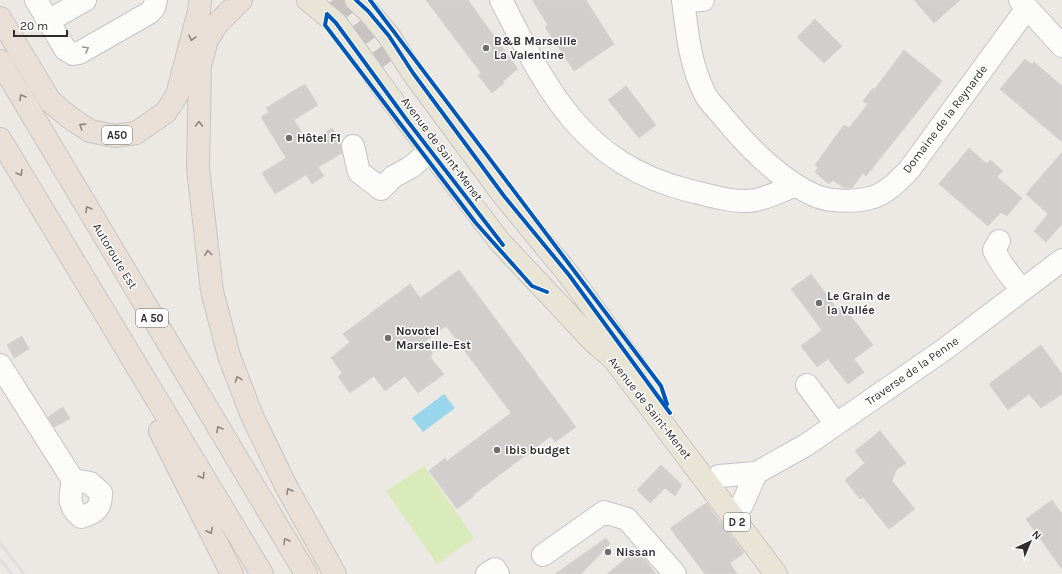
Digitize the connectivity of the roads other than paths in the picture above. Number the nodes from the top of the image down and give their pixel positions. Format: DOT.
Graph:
graph roads {
  1 [pos="36,0"];
  2 [pos="85,0"];
  3 [pos="156,0"];
  4 [pos="200,0"];
  5 [pos="241,0"];
  6 [pos="308,0"];
  7 [pos="338,0"];
  8 [pos="356,0"];
  9 [pos="502,0"];
  10 [pos="689,0"];
  11 [pos="1024,4"];
  12 [pos="0,18"];
  13 [pos="48,21"];
  14 [pos="1062,46"];
  15 [pos="0,60"];
  16 [pos="383,67"];
  17 [pos="413,73"];
  18 [pos="0,139"];
  19 [pos="352,146"];
  20 [pos="430,151"];
  21 [pos="411,167"];
  22 [pos="796,185"];
  23 [pos="398,190"];
  24 [pos="999,241"];
  25 [pos="1062,260"];
  26 [pos="86,284"];
  27 [pos="1022,290"];
  28 [pos="613,358"];
  29 [pos="0,365"];
  30 [pos="807,385"];
  31 [pos="836,424"];
  32 [pos="756,472"];
  33 [pos="719,476"];
  34 [pos="73,480"];
  35 [pos="742,506"];
  36 [pos="543,555"];
  37 [pos="232,574"];
  38 [pos="262,574"];
  39 [pos="306,574"];
  40 [pos="335,574"];
  41 [pos="487,574"];
  42 [pos="498,574"];
  43 [pos="674,574"];
  44 [pos="776,574"];
  45 [pos="792,574"];
  1 -- 13 [label="street"];
  2 -- 13 [label="street"];
  13 -- 3 [label="street, one-way"];
  4 -- 12 [label="highway, A50, one-way"];
  40 -- 5 [label="highway, one-way"];
  6 -- 20 [label="main road, Avenue de Saint-Menet / D 2"];
  7 -- 17 [label="main road, Avenue de Saint-Menet / D 2"];
  8 -- 17 [label="main road, Avenue de Saint-Menet / D 2"];
  9 -- 22 [label="street"];
  10 -- 22 [label="street, Domaine de la Reynarde"];
  11 -- 14 [label="street"];
  11 -- 22 [label="street, Domaine de la Reynarde"];
  39 -- 15 [label="highway, Autoroute Est / A 50, one-way"];
  16 -- 28 [label="main road"];
  17 -- 33 [label="main road, Avenue de Saint-Menet / D 2"];
  18 -- 26 [label="highway, one-way"];
  19 -- 21 [label="street"];
  20 -- 21 [label="street"];
  20 -- 28 [label="main road, Avenue de Saint-Menet / D 2"];
  21 -- 23 [label="street"];
  24 -- 27 [label="street"];
  25 -- 27 [label="street, Traverse de la Penne"];
  26 -- 37 [label="highway, one-way"];
  26 -- 38 [label="highway, one-way"];
  27 -- 31 [label="street, Traverse de la Penne"];
  28 -- 44 [label="main road, Avenue de Saint-Menet / D 2"];
  29 -- 34 [label="street"];
  30 -- 31 [label="street"];
  31 -- 32 [label="street, Traverse de la Penne"];
  32 -- 33 [label="street, Traverse de la Penne"];
  32 -- 35 [label="street"];
  33 -- 35 [label="main road, D 2"];
  35 -- 45 [label="main road, D 2"];
  36 -- 43 [label="street"];
  41 -- 42 [label="street"];
}
